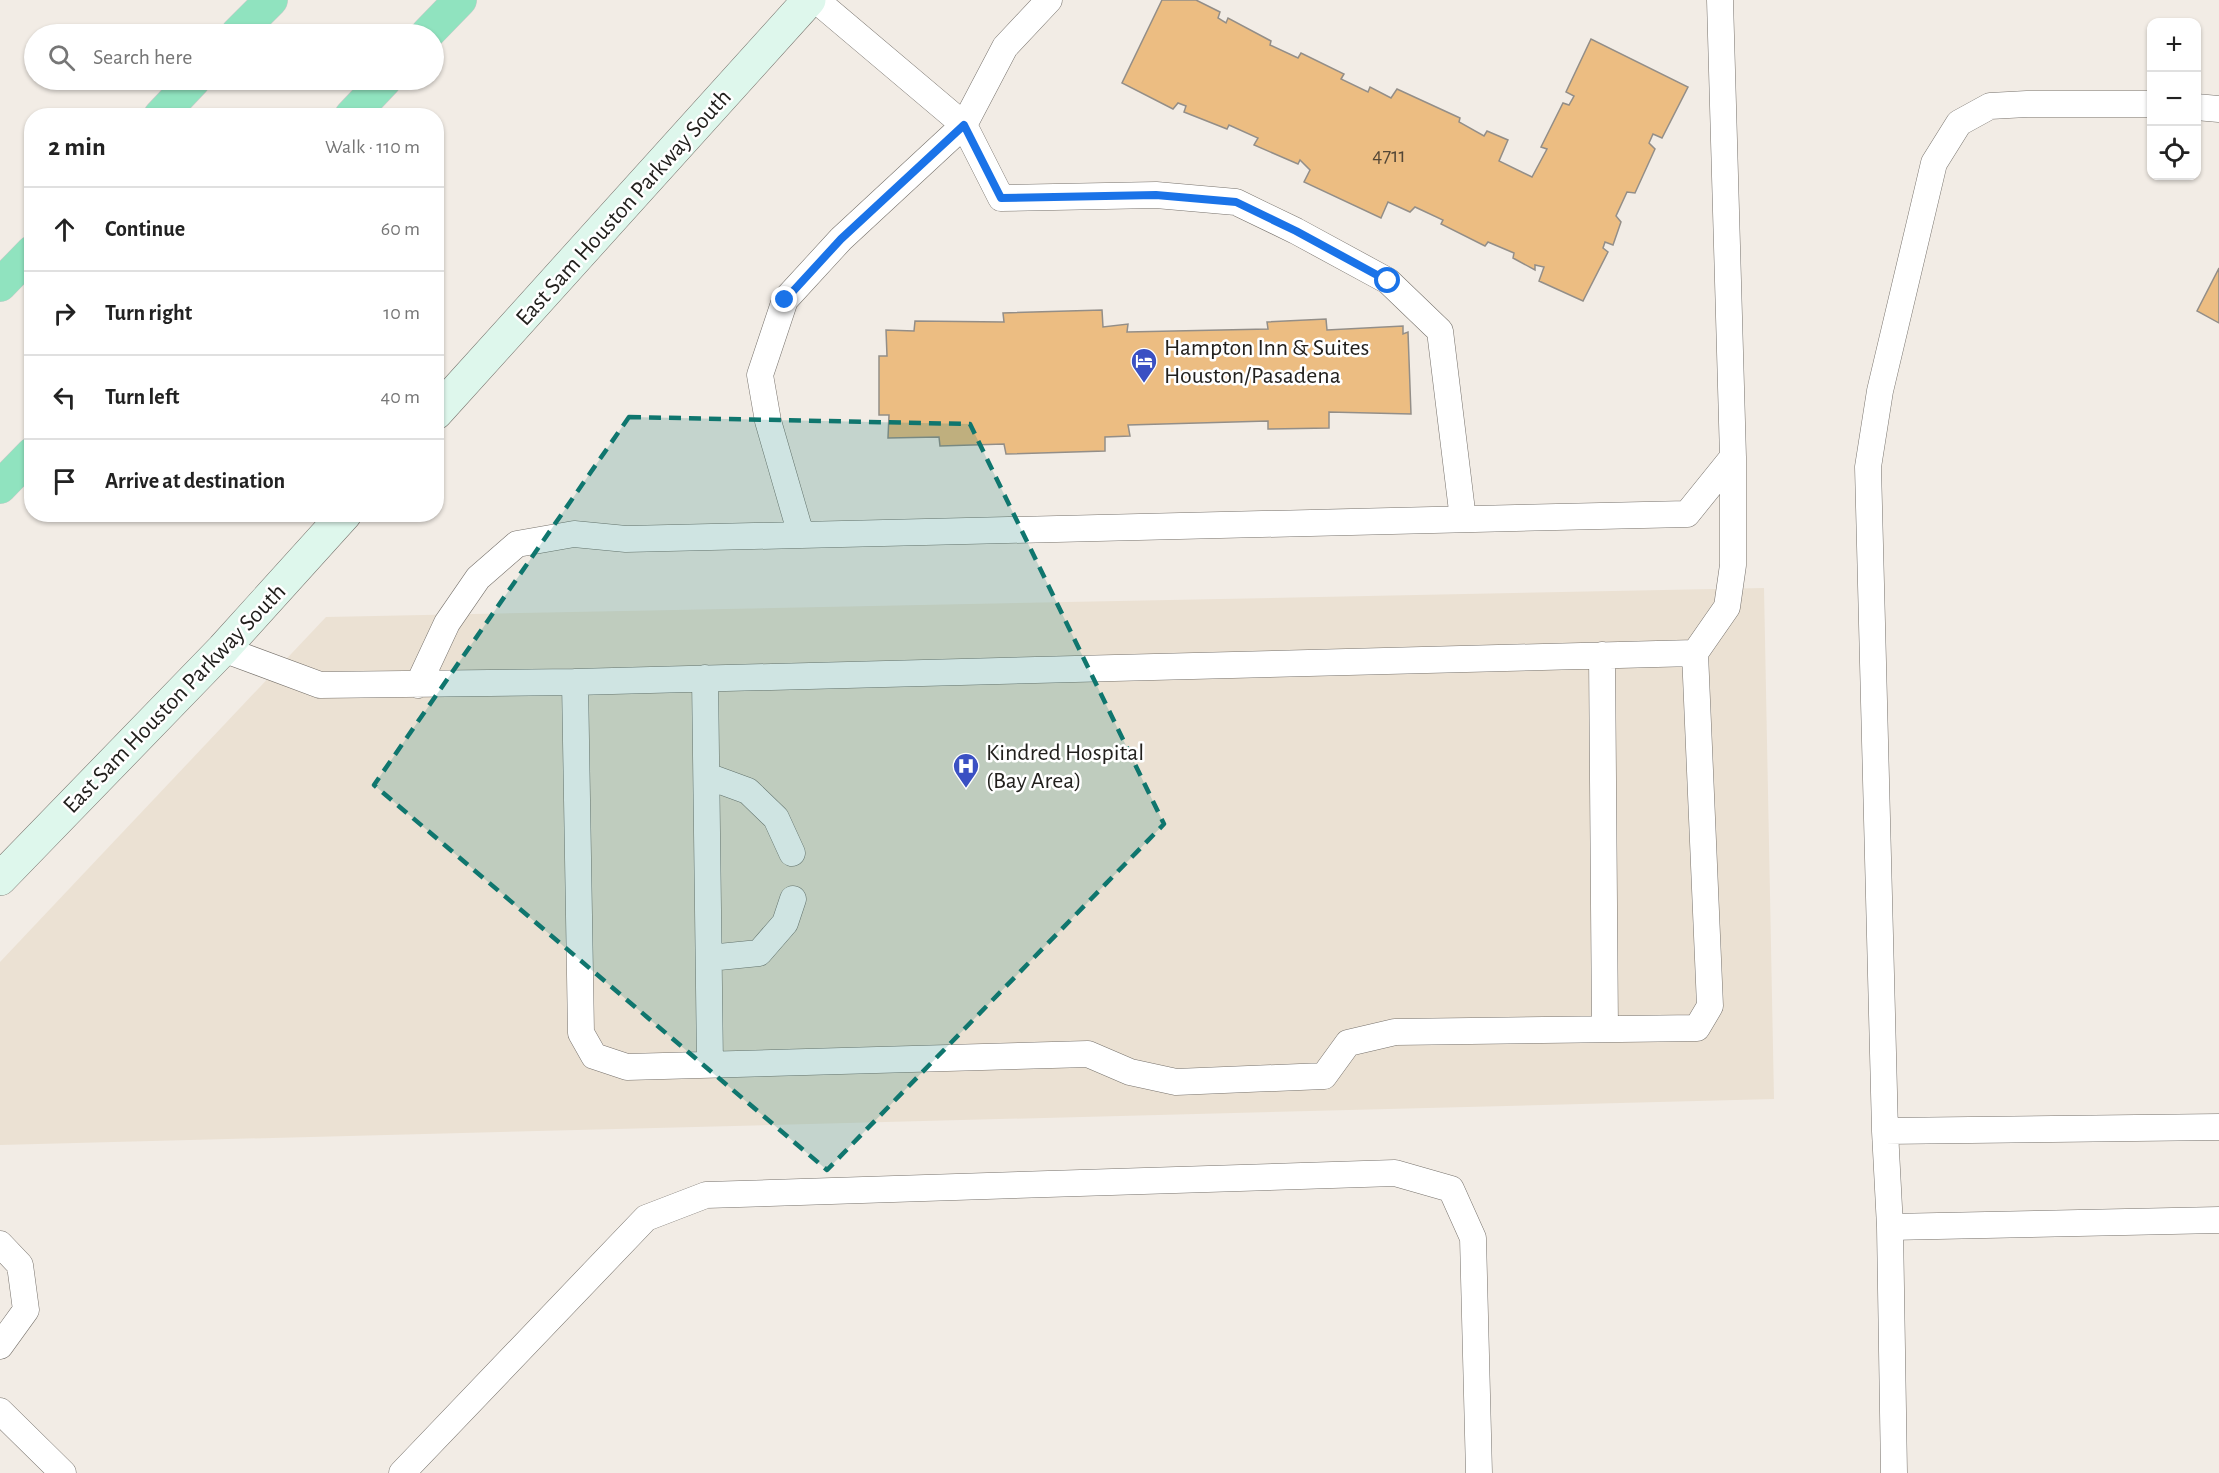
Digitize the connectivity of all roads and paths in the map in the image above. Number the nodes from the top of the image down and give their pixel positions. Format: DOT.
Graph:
graph roads {
  1 [pos="271,0"];
  2 [pos="460,0"];
  3 [pos="809,0"];
  4 [pos="816,0"];
  5 [pos="1049,0"];
  6 [pos="1720,0"];
  7 [pos="247,24"];
  8 [pos="437,24"];
  9 [pos="185,90"];
  10 [pos="376,90"];
  11 [pos="2147,104"];
  12 [pos="2201,107"];
  13 [pos="168,108"];
  14 [pos="359,108"];
  15 [pos="2219,109"];
  16 [pos="964,125"];
  17 [pos="24,260"];
  18 [pos="0,285"];
  19 [pos="444,404"];
  20 [pos="1733,457"];
  21 [pos="24,462"];
  22 [pos="0,487"];
  23 [pos="1463,519"];
  24 [pos="338,522"];
  25 [pos="801,535"];
  26 [pos="223,650"];
  27 [pos="1695,653"];
  28 [pos="1602,655"];
  29 [pos="705,678"];
  30 [pos="574,682"];
  31 [pos="418,685"];
  32 [pos="707,776"];
  33 [pos="792,853"];
  34 [pos="0,879"];
  35 [pos="793,899"];
  36 [pos="709,958"];
  37 [pos="1605,1029"];
  38 [pos="710,1064"];
  39 [pos="2219,1127"];
  40 [pos="1885,1131"];
  41 [pos="2219,1220"];
  42 [pos="1890,1227"];
  43 [pos="0,1244"];
  44 [pos="0,1346"];
  45 [pos="0,1411"];
  46 [pos="63,1473"];
  47 [pos="402,1473"];
  48 [pos="1479,1473"];
  49 [pos="1894,1473"];
  1 -- 7 [label="highway"];
  2 -- 8 [label="highway"];
  3 -- 19 [label="main road, East Sam Houston Parkway South"];
  4 -- 16 [label="lane"];
  5 -- 16 [label="lane"];
  6 -- 20 [label="lane"];
  9 -- 13 [label="highway"];
  10 -- 14 [label="highway"];
  11 -- 40 [label="lane"];
  12 -- 15 [label="lane"];
  16 -- 23 [label="lane"];
  16 -- 25 [label="lane"];
  17 -- 18 [label="highway"];
  20 -- 23 [label="lane"];
  20 -- 27 [label="lane"];
  21 -- 22 [label="highway"];
  23 -- 25 [label="lane"];
  24 -- 26 [label="main road, East Sam Houston Parkway South"];
  25 -- 31 [label="lane"];
  26 -- 31 [label="lane"];
  26 -- 34 [label="main road, East Sam Houston Parkway South"];
  27 -- 28 [label="lane"];
  27 -- 37 [label="lane"];
  28 -- 29 [label="lane"];
  28 -- 37 [label="lane"];
  29 -- 30 [label="lane"];
  29 -- 32 [label="lane"];
  30 -- 31 [label="lane"];
  30 -- 38 [label="lane"];
  32 -- 33 [label="lane"];
  32 -- 36 [label="lane"];
  35 -- 36 [label="lane"];
  36 -- 38 [label="lane"];
  37 -- 38 [label="lane"];
  39 -- 40 [label="lane"];
  40 -- 42 [label="lane"];
  41 -- 42 [label="lane"];
  42 -- 49 [label="lane"];
  43 -- 44 [label="lane"];
  45 -- 46 [label="lane"];
  47 -- 48 [label="lane"];
}
